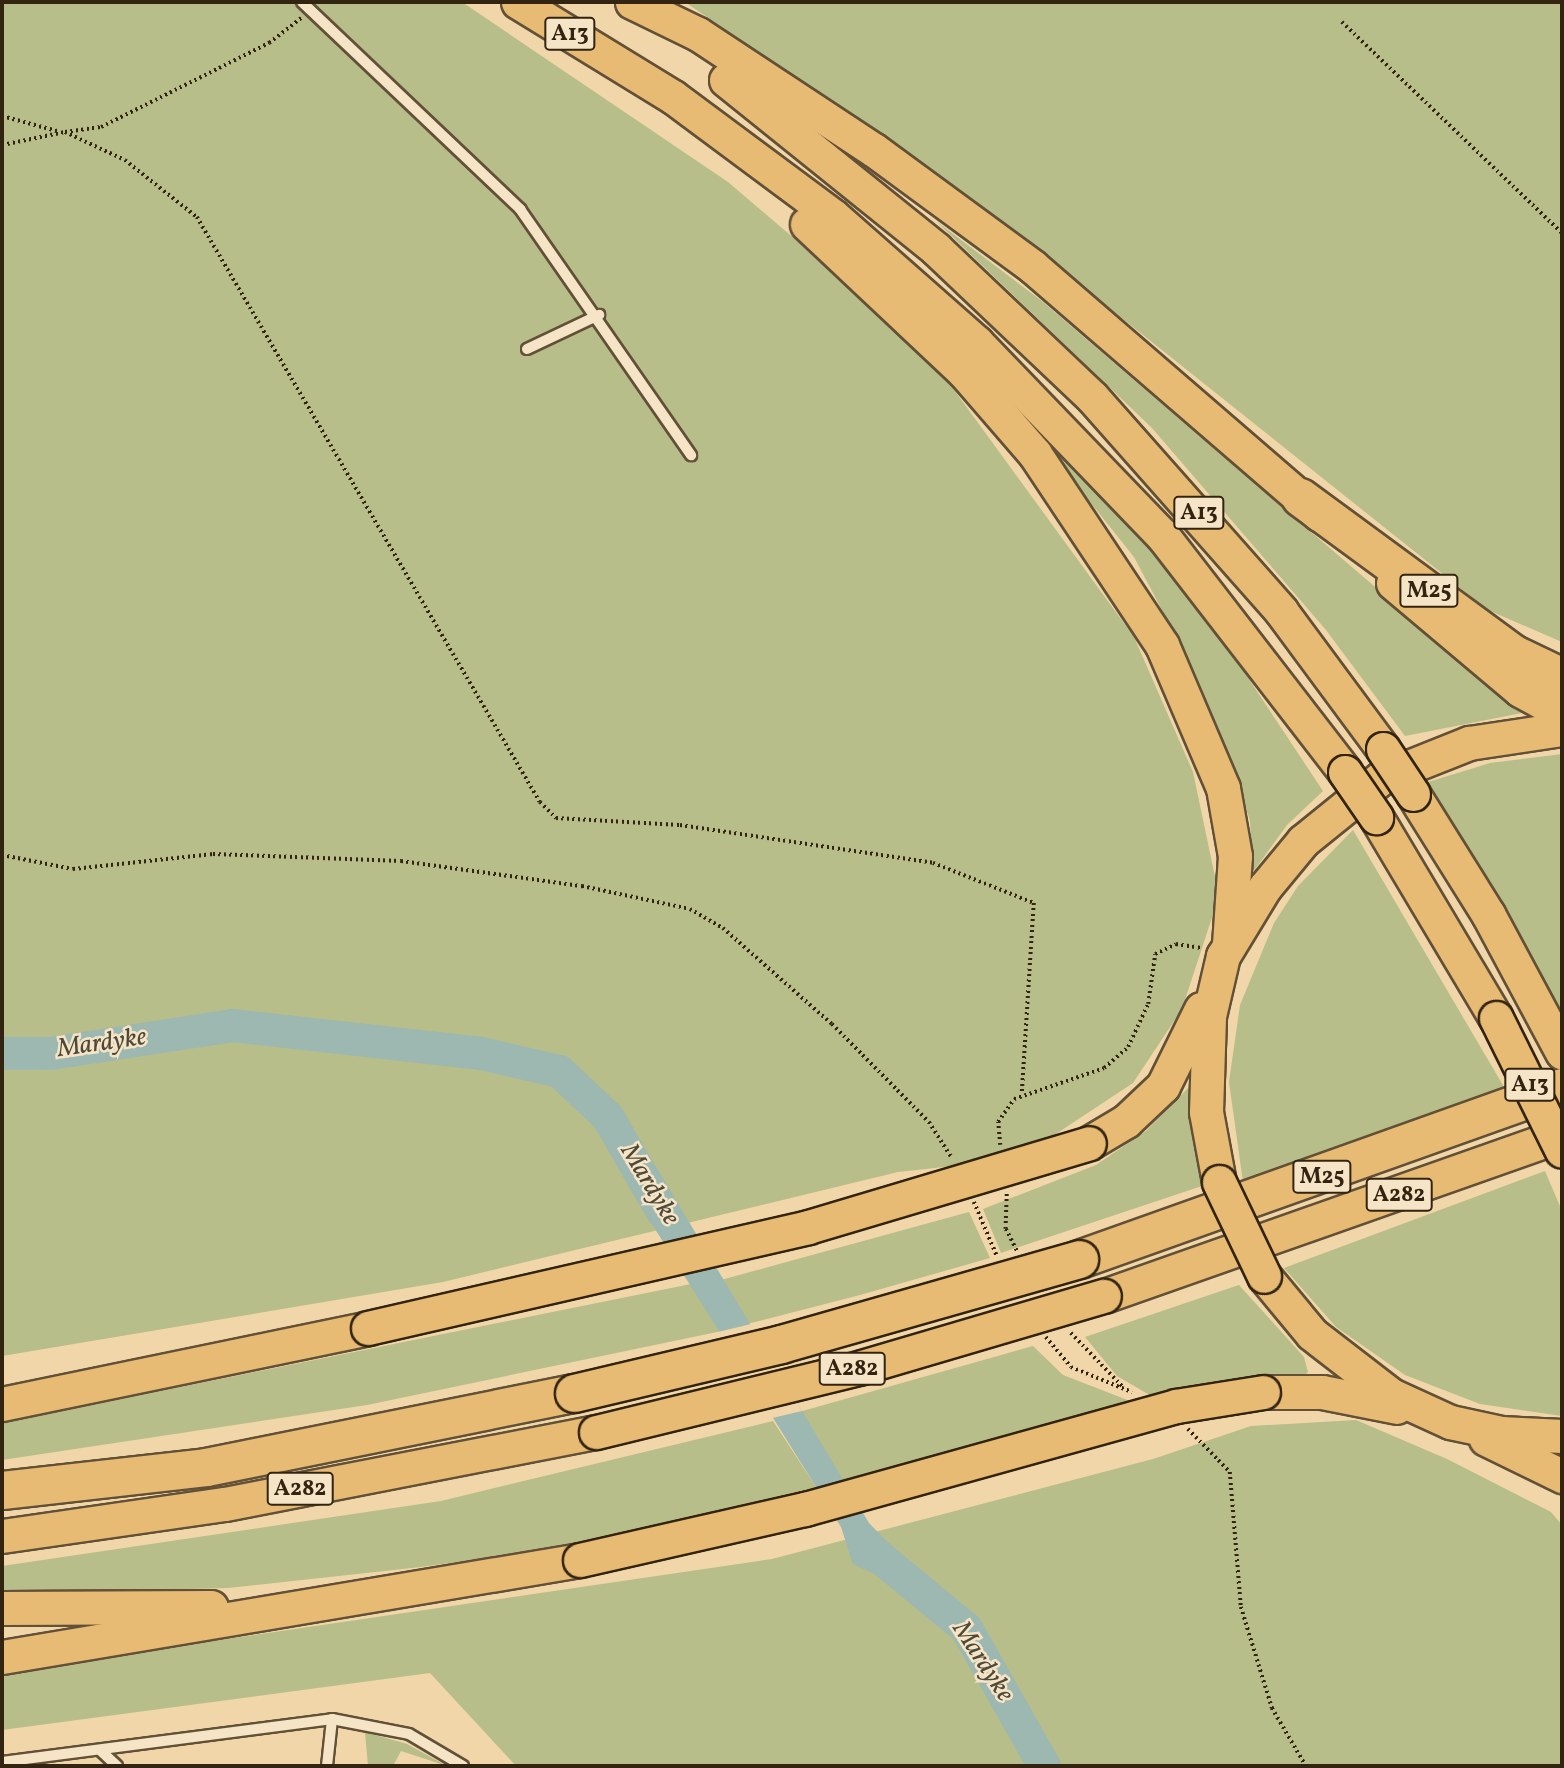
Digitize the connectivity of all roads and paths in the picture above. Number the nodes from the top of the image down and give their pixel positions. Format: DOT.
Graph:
graph roads {
  1 [pos="302,2"];
  2 [pos="518,2"];
  3 [pos="637,5"];
  4 [pos="311,11"];
  5 [pos="1342,22"];
  6 [pos="622,67"];
  7 [pos="2,116"];
  8 [pos="65,132"];
  9 [pos="2,145"];
  10 [pos="1562,233"];
  11 [pos="599,315"];
  12 [pos="527,349"];
  13 [pos="691,455"];
  14 [pos="1300,497"];
  15 [pos="1562,677"];
  16 [pos="1562,713"];
  17 [pos="1562,729"];
  18 [pos="2,855"];
  19 [pos="1223,958"];
  20 [pos="1562,1052"];
  21 [pos="1562,1087"];
  22 [pos="1022,1095"];
  23 [pos="1562,1135"];
  24 [pos="1000,1149"];
  25 [pos="1562,1151"];
  26 [pos="954,1163"];
  27 [pos="1006,1187"];
  28 [pos="967,1188"];
  29 [pos="1020,1256"];
  30 [pos="999,1260"];
  31 [pos="1063,1321"];
  32 [pos="1041,1328"];
  33 [pos="121,1380"];
  34 [pos="1126,1390"];
  35 [pos="2,1395"];
  36 [pos="1142,1396"];
  37 [pos="2,1404"];
  38 [pos="1443,1419"];
  39 [pos="1176,1420"];
  40 [pos="1562,1436"];
  41 [pos="1562,1476"];
  42 [pos="2,1490"];
  43 [pos="2,1536"];
  44 [pos="318,1607"];
  45 [pos="2,1608"];
  46 [pos="2,1657"];
  47 [pos="332,1719"];
  48 [pos="101,1751"];
  49 [pos="2,1762"];
  50 [pos="117,1766"];
  51 [pos="327,1766"];
  52 [pos="463,1766"];
  53 [pos="1306,1766"];
  1 -- 4 [label="lane"];
  2 -- 6 [label="highway, A13"];
  3 -- 14 [label="highway"];
  3 -- 20 [label="highway, A13, bridge"];
  4 -- 8 [label="path"];
  4 -- 11 [label="lane"];
  5 -- 10 [label="path"];
  6 -- 19 [label="highway"];
  6 -- 25 [label="highway, A13, bridge"];
  7 -- 8 [label="path"];
  8 -- 9 [label="path"];
  8 -- 22 [label="path"];
  11 -- 12 [label="lane"];
  11 -- 13 [label="lane"];
  14 -- 15 [label="highway, M25"];
  14 -- 16 [label="highway"];
  17 -- 19 [label="highway"];
  18 -- 26 [label="path"];
  19 -- 22 [label="path"];
  19 -- 33 [label="highway, bridge"];
  19 -- 38 [label="highway, bridge"];
  21 -- 42 [label="highway, M25, bridge"];
  22 -- 24 [label="path"];
  23 -- 43 [label="highway, A282, bridge"];
  27 -- 29 [label="path"];
  28 -- 30 [label="path"];
  31 -- 34 [label="path"];
  32 -- 34 [label="path"];
  33 -- 35 [label="highway"];
  33 -- 37 [label="highway"];
  34 -- 36 [label="path"];
  38 -- 40 [label="highway"];
  38 -- 41 [label="highway"];
  38 -- 44 [label="highway, bridge"];
  39 -- 53 [label="path"];
  44 -- 45 [label="highway"];
  44 -- 46 [label="highway"];
  47 -- 48 [label="lane"];
  47 -- 51 [label="lane"];
  47 -- 52 [label="lane"];
  48 -- 49 [label="lane"];
  48 -- 50 [label="lane"];
}
